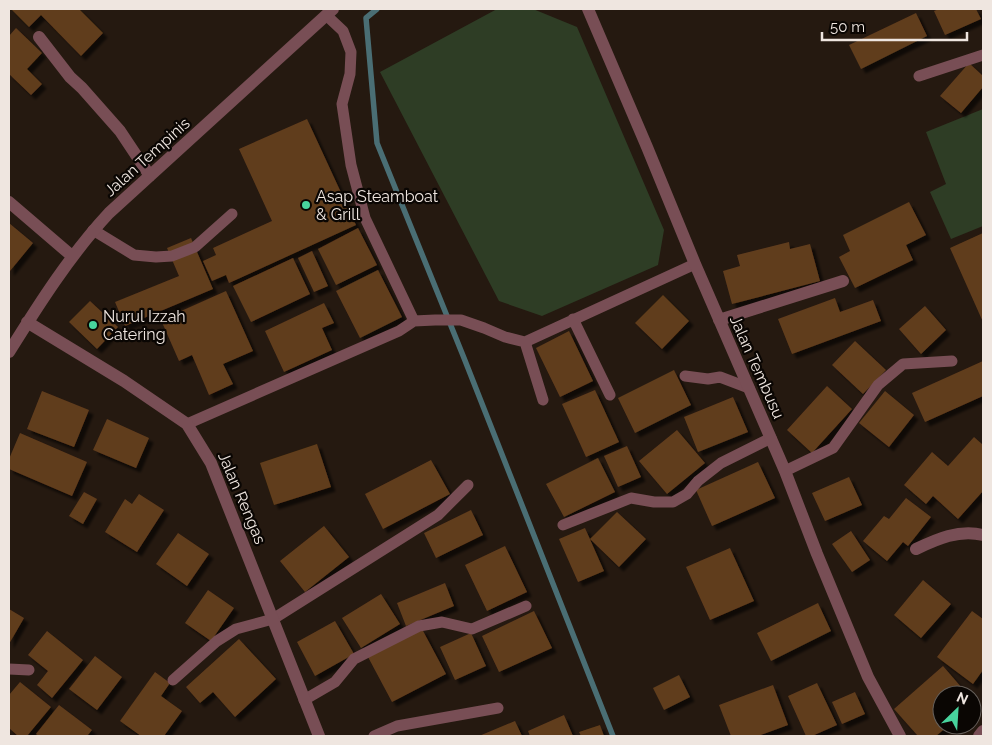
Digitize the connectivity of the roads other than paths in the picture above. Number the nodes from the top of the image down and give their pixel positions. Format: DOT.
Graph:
graph roads {
  1 [pos="588,9"];
  2 [pos="330,12"];
  3 [pos="39,36"];
  4 [pos="983,55"];
  5 [pos="919,76"];
  6 [pos="150,176"];
  7 [pos="9,202"];
  8 [pos="232,214"];
  9 [pos="94,230"];
  10 [pos="72,256"];
  11 [pos="694,264"];
  12 [pos="843,281"];
  13 [pos="573,319"];
  14 [pos="719,320"];
  15 [pos="414,321"];
  16 [pos="27,322"];
  17 [pos="524,342"];
  18 [pos="9,352"];
  19 [pos="952,361"];
  20 [pos="685,376"];
  21 [pos="749,388"];
  22 [pos="610,395"];
  23 [pos="543,400"];
  24 [pos="187,424"];
  25 [pos="771,438"];
  26 [pos="785,471"];
  27 [pos="468,485"];
  28 [pos="563,525"];
  29 [pos="983,535"];
  30 [pos="916,549"];
  31 [pos="526,606"];
  32 [pos="273,619"];
  33 [pos="9,669"];
  34 [pos="29,670"];
  35 [pos="173,680"];
  36 [pos="304,700"];
  37 [pos="498,708"];
  38 [pos="983,731"];
  39 [pos="319,736"];
  40 [pos="374,736"];
  41 [pos="900,736"];
  42 [pos="979,736"];
  1 -- 11 [label="street, Jalan Tembusu"];
  2 -- 6 [label="street, Jalan Tempinis"];
  2 -- 15 [label="lane"];
  3 -- 6 [label="street"];
  4 -- 5 [label="lane"];
  6 -- 9 [label="street, Jalan Tempinis"];
  7 -- 10 [label="street"];
  8 -- 9 [label="lane"];
  9 -- 10 [label="street, Jalan Tempinis"];
  10 -- 16 [label="street, Jalan Tempinis"];
  11 -- 13 [label="lane"];
  11 -- 14 [label="street, Jalan Tembusu"];
  12 -- 14 [label="street"];
  13 -- 17 [label="lane"];
  13 -- 22 [label="lane"];
  14 -- 21 [label="street, Jalan Tembusu"];
  15 -- 17 [label="lane"];
  15 -- 24 [label="lane"];
  16 -- 18 [label="street, Jalan Tempinis"];
  16 -- 24 [label="street, Jalan Rengas"];
  17 -- 23 [label="lane"];
  19 -- 26 [label="lane"];
  20 -- 21 [label="lane"];
  21 -- 25 [label="street, Jalan Tembusu"];
  24 -- 32 [label="street, Jalan Rengas"];
  25 -- 26 [label="street, Jalan Tembusu"];
  25 -- 28 [label="lane"];
  26 -- 41 [label="street, Jalan Tembusu"];
  27 -- 32 [label="lane"];
  29 -- 30 [label="street"];
  31 -- 36 [label="lane"];
  32 -- 35 [label="lane"];
  32 -- 36 [label="street, Jalan Rengas"];
  33 -- 34 [label="lane"];
  36 -- 39 [label="street, Jalan Rengas"];
  37 -- 40 [label="lane"];
  38 -- 42 [label="street"];
}
